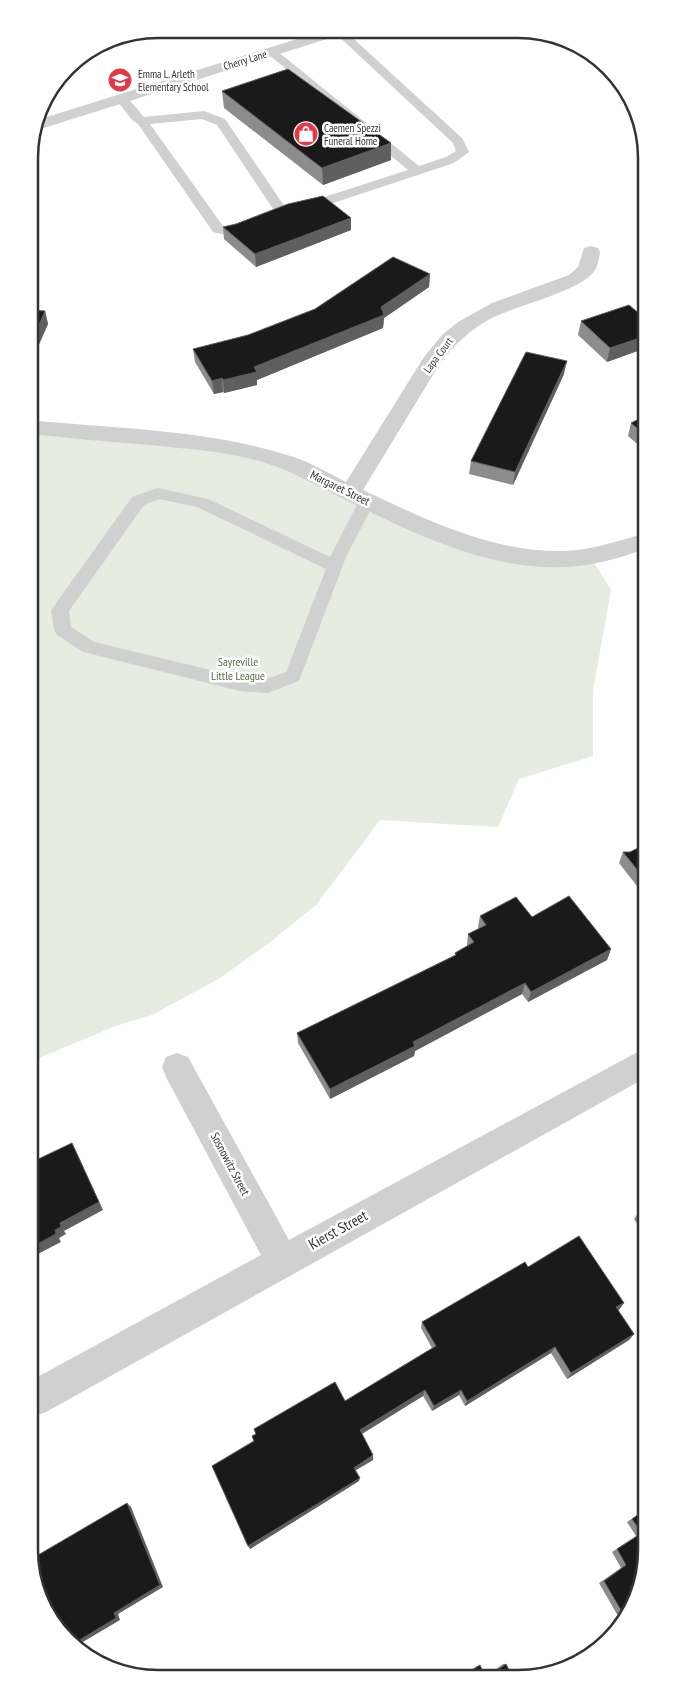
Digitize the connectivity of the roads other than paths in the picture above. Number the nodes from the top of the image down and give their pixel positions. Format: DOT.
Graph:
graph roads {
  1 [pos="315,38"];
  2 [pos="349,38"];
  3 [pos="272,52"];
  4 [pos="122,99"];
  5 [pos="142,121"];
  6 [pos="43,124"];
  7 [pos="417,171"];
  8 [pos="256,222"];
  9 [pos="591,252"];
  10 [pos="38,428"];
  11 [pos="359,497"];
  12 [pos="638,544"];
  13 [pos="335,566"];
  14 [pos="177,1066"];
  15 [pos="637,1066"];
  16 [pos="282,1261"];
  17 [pos="38,1396"];
  1 -- 3 [label="street, Cherry Lane"];
  2 -- 7 [label="lane"];
  3 -- 4 [label="street, Cherry Lane"];
  3 -- 7 [label="lane"];
  4 -- 5 [label="lane"];
  4 -- 6 [label="street, Cherry Lane"];
  5 -- 7 [label="lane"];
  5 -- 8 [label="lane"];
  9 -- 11 [label="street, Lapa Court"];
  10 -- 11 [label="street, Margaret Street"];
  11 -- 12 [label="street, Margaret Street"];
  11 -- 13 [label="lane"];
  13 -- 13 [label="lane"];
  14 -- 16 [label="street, Sosnowitz Street"];
  15 -- 16 [label="street, Kierst Street"];
  16 -- 17 [label="street, Kierst Street"];
}
